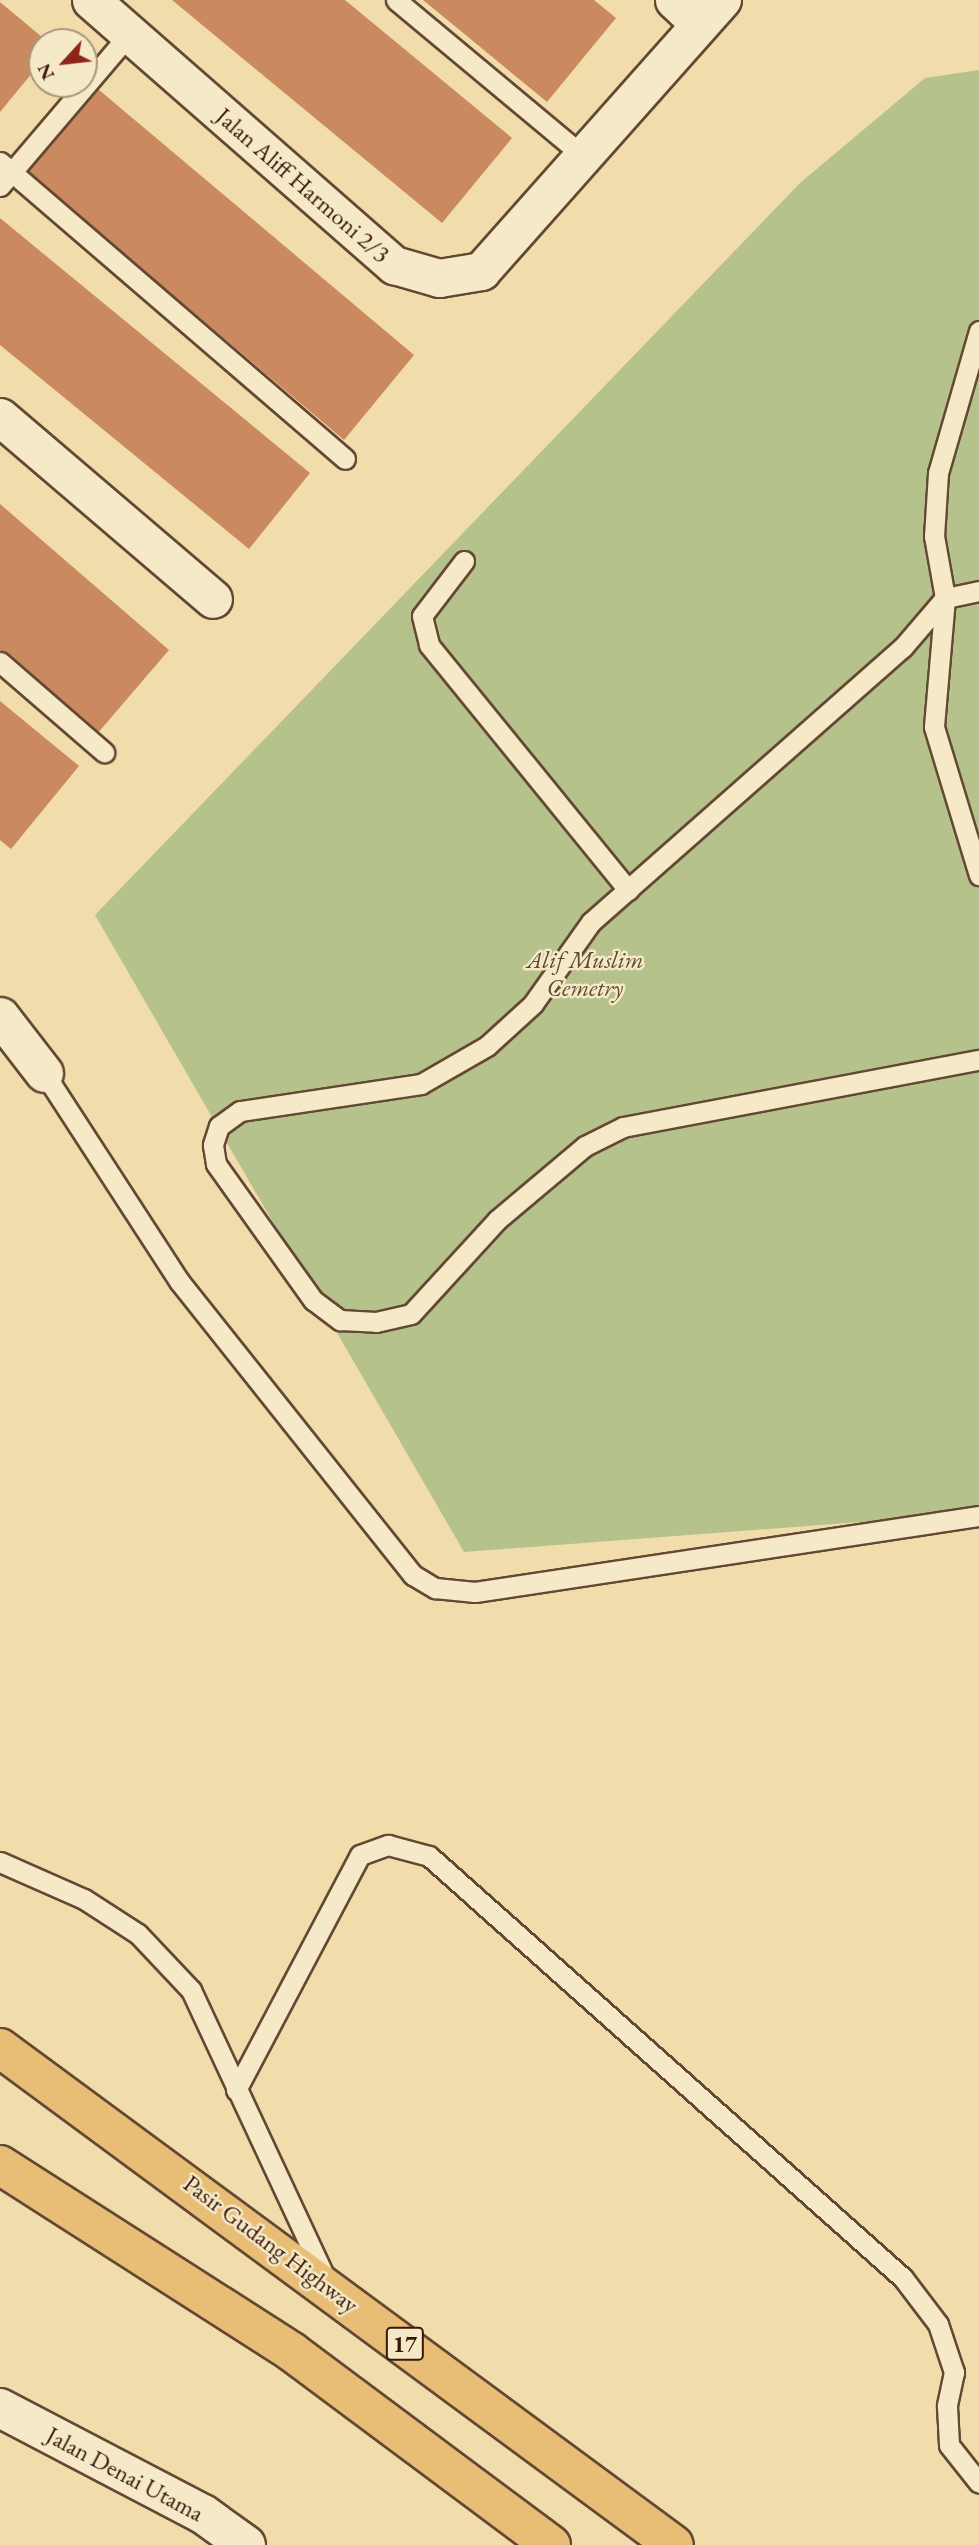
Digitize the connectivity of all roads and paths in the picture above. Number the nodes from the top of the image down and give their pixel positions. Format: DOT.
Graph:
graph roads {
  1 [pos="91,0"];
  2 [pos="396,0"];
  3 [pos="698,8"];
  4 [pos="130,33"];
  5 [pos="583,156"];
  6 [pos="4,173"];
  7 [pos="979,331"];
  8 [pos="0,417"];
  9 [pos="345,459"];
  10 [pos="464,561"];
  11 [pos="979,591"];
  12 [pos="944,598"];
  13 [pos="213,599"];
  14 [pos="0,662"];
  15 [pos="104,752"];
  16 [pos="979,875"];
  17 [pos="628,890"];
  18 [pos="0,1016"];
  19 [pos="979,1060"];
  20 [pos="44,1073"];
  21 [pos="979,1516"];
  22 [pos="0,1862"];
  23 [pos="0,2048"];
  24 [pos="236,2090"];
  25 [pos="0,2165"];
  26 [pos="331,2289"];
  27 [pos="0,2408"];
  28 [pos="979,2483"];
  29 [pos="246,2545"];
  30 [pos="551,2545"];
  31 [pos="674,2545"];
  1 -- 4 [label="street, Jalan Aliff Harmoni 2/3"];
  2 -- 5 [label="lane"];
  3 -- 5 [label="street, Jalan Aliff Harmoni 2/3"];
  4 -- 5 [label="street, Jalan Aliff Harmoni 2/3"];
  4 -- 6 [label="lane"];
  6 -- 9 [label="lane"];
  7 -- 12 [label="lane"];
  8 -- 13 [label="street"];
  10 -- 17 [label="lane"];
  11 -- 12 [label="lane"];
  12 -- 16 [label="lane"];
  12 -- 17 [label="lane"];
  14 -- 15 [label="lane"];
  17 -- 19 [label="lane"];
  18 -- 20 [label="street"];
  20 -- 21 [label="lane"];
  22 -- 24 [label="lane"];
  23 -- 26 [label="highway, Pasir Gudang Highway / 17"];
  24 -- 26 [label="lane"];
  24 -- 28 [label="lane"];
  25 -- 30 [label="highway"];
  26 -- 31 [label="highway, Pasir Gudang Highway / 17"];
  27 -- 29 [label="street, Jalan Denai Utama"];
}
